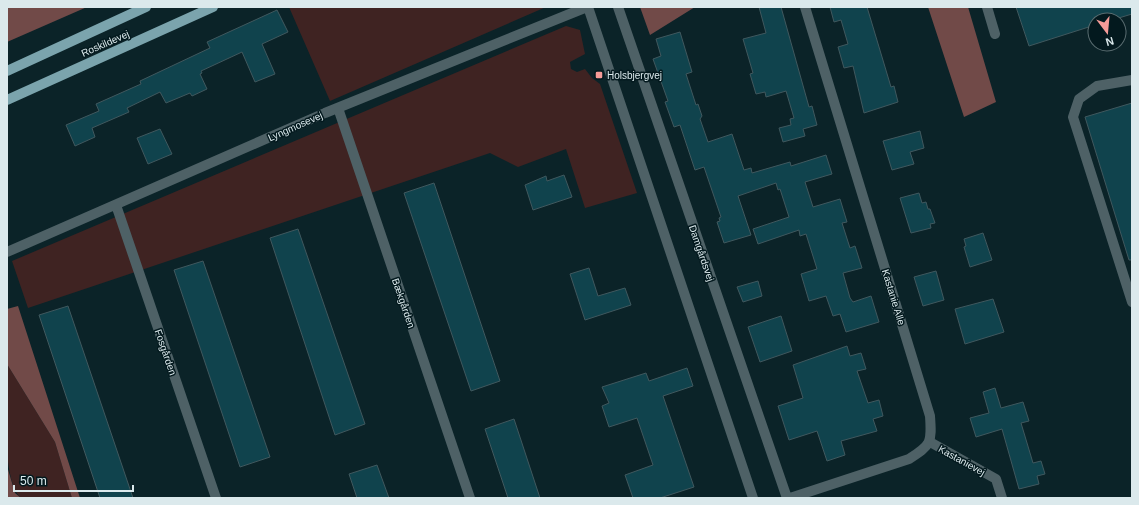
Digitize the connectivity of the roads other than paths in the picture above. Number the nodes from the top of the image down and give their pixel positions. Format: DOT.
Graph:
graph roads {
  1 [pos="146,7"];
  2 [pos="212,7"];
  3 [pos="587,7"];
  4 [pos="618,7"];
  5 [pos="805,7"];
  6 [pos="987,7"];
  7 [pos="995,34"];
  8 [pos="7,71"];
  9 [pos="1132,80"];
  10 [pos="7,100"];
  11 [pos="338,108"];
  12 [pos="116,205"];
  13 [pos="7,252"];
  14 [pos="1132,302"];
  15 [pos="930,442"];
  16 [pos="216,498"];
  17 [pos="470,498"];
  18 [pos="753,498"];
  19 [pos="788,498"];
  20 [pos="1002,498"];
  1 -- 8 [label="main road, Roskildevej"];
  2 -- 10 [label="main road, Roskildevej"];
  3 -- 11 [label="street, Lyngmosevej"];
  3 -- 18 [label="street"];
  4 -- 19 [label="street, Damgårdsvej"];
  5 -- 15 [label="street, Kastanie Alle"];
  6 -- 7 [label="street"];
  9 -- 14 [label="street"];
  11 -- 12 [label="street, Lyngmosevej"];
  11 -- 17 [label="street, Bækgården"];
  12 -- 13 [label="street, Lyngmosevej"];
  12 -- 16 [label="street, Fosgården"];
  15 -- 19 [label="street"];
  15 -- 20 [label="street, Kastanievej"];
}
